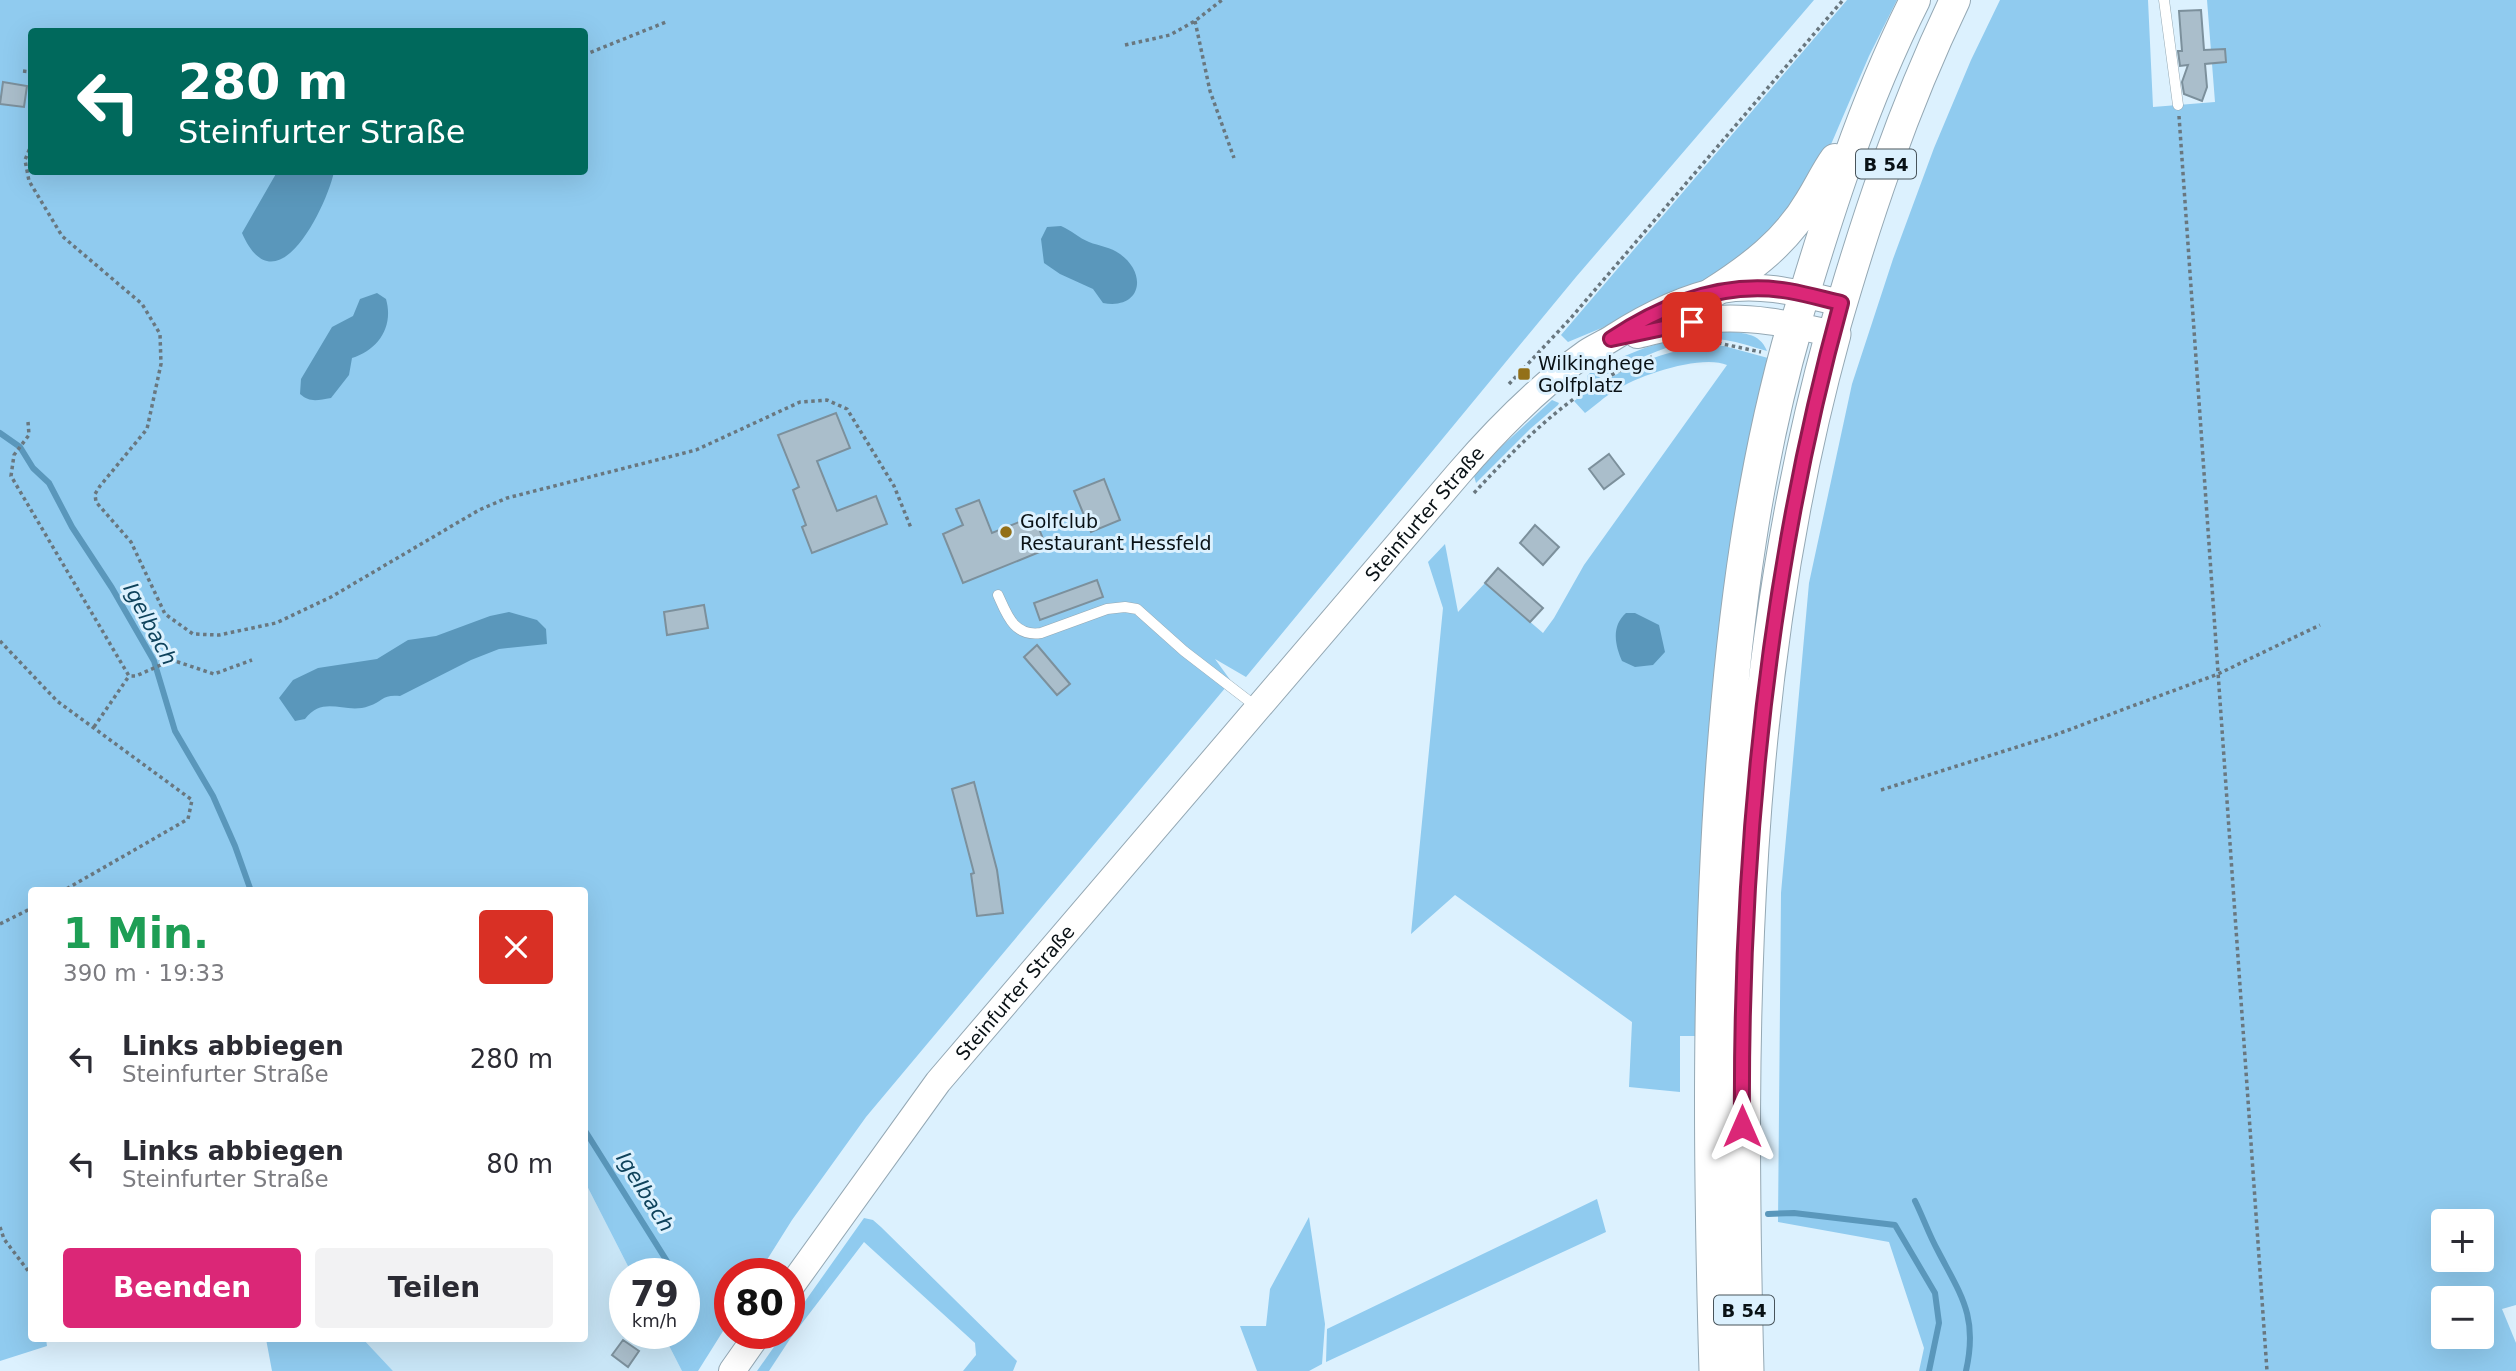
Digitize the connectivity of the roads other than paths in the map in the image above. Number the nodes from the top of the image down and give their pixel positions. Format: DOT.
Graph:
graph roads {
  1 [pos="1915,0"];
  2 [pos="1955,0"];
  3 [pos="2164,0"];
  4 [pos="2178,105"];
  5 [pos="1860,126"];
  6 [pos="1712,293"];
  7 [pos="1800,310"];
  8 [pos="1837,319"];
  9 [pos="1611,339"];
  10 [pos="998,594"];
  11 [pos="1258,708"];
  12 [pos="805,1266"];
  13 [pos="747,1349"];
  14 [pos="732,1371"];
  15 [pos="1717,1371"];
  16 [pos="1746,1371"];
  1 -- 5 [label="main road, B 54"];
  2 -- 8 [label="main road, B 54"];
  3 -- 4 [label="lane"];
  5 -- 6 [label="main road"];
  5 -- 7 [label="main road, B 54"];
  6 -- 7 [label="main road, Steinfurter Straße"];
  6 -- 9 [label="main road, Steinfurter Straße"];
  7 -- 8 [label="main road, Steinfurter Straße"];
  7 -- 9 [label="main road, Steinfurter Straße"];
  7 -- 15 [label="highway, B 54"];
  8 -- 16 [label="highway, B 54"];
  9 -- 11 [label="main road, Steinfurter Straße"];
  10 -- 11 [label="lane"];
  11 -- 12 [label="main road, Steinfurter Straße"];
  13 -- 14 [label="main road"];
}
